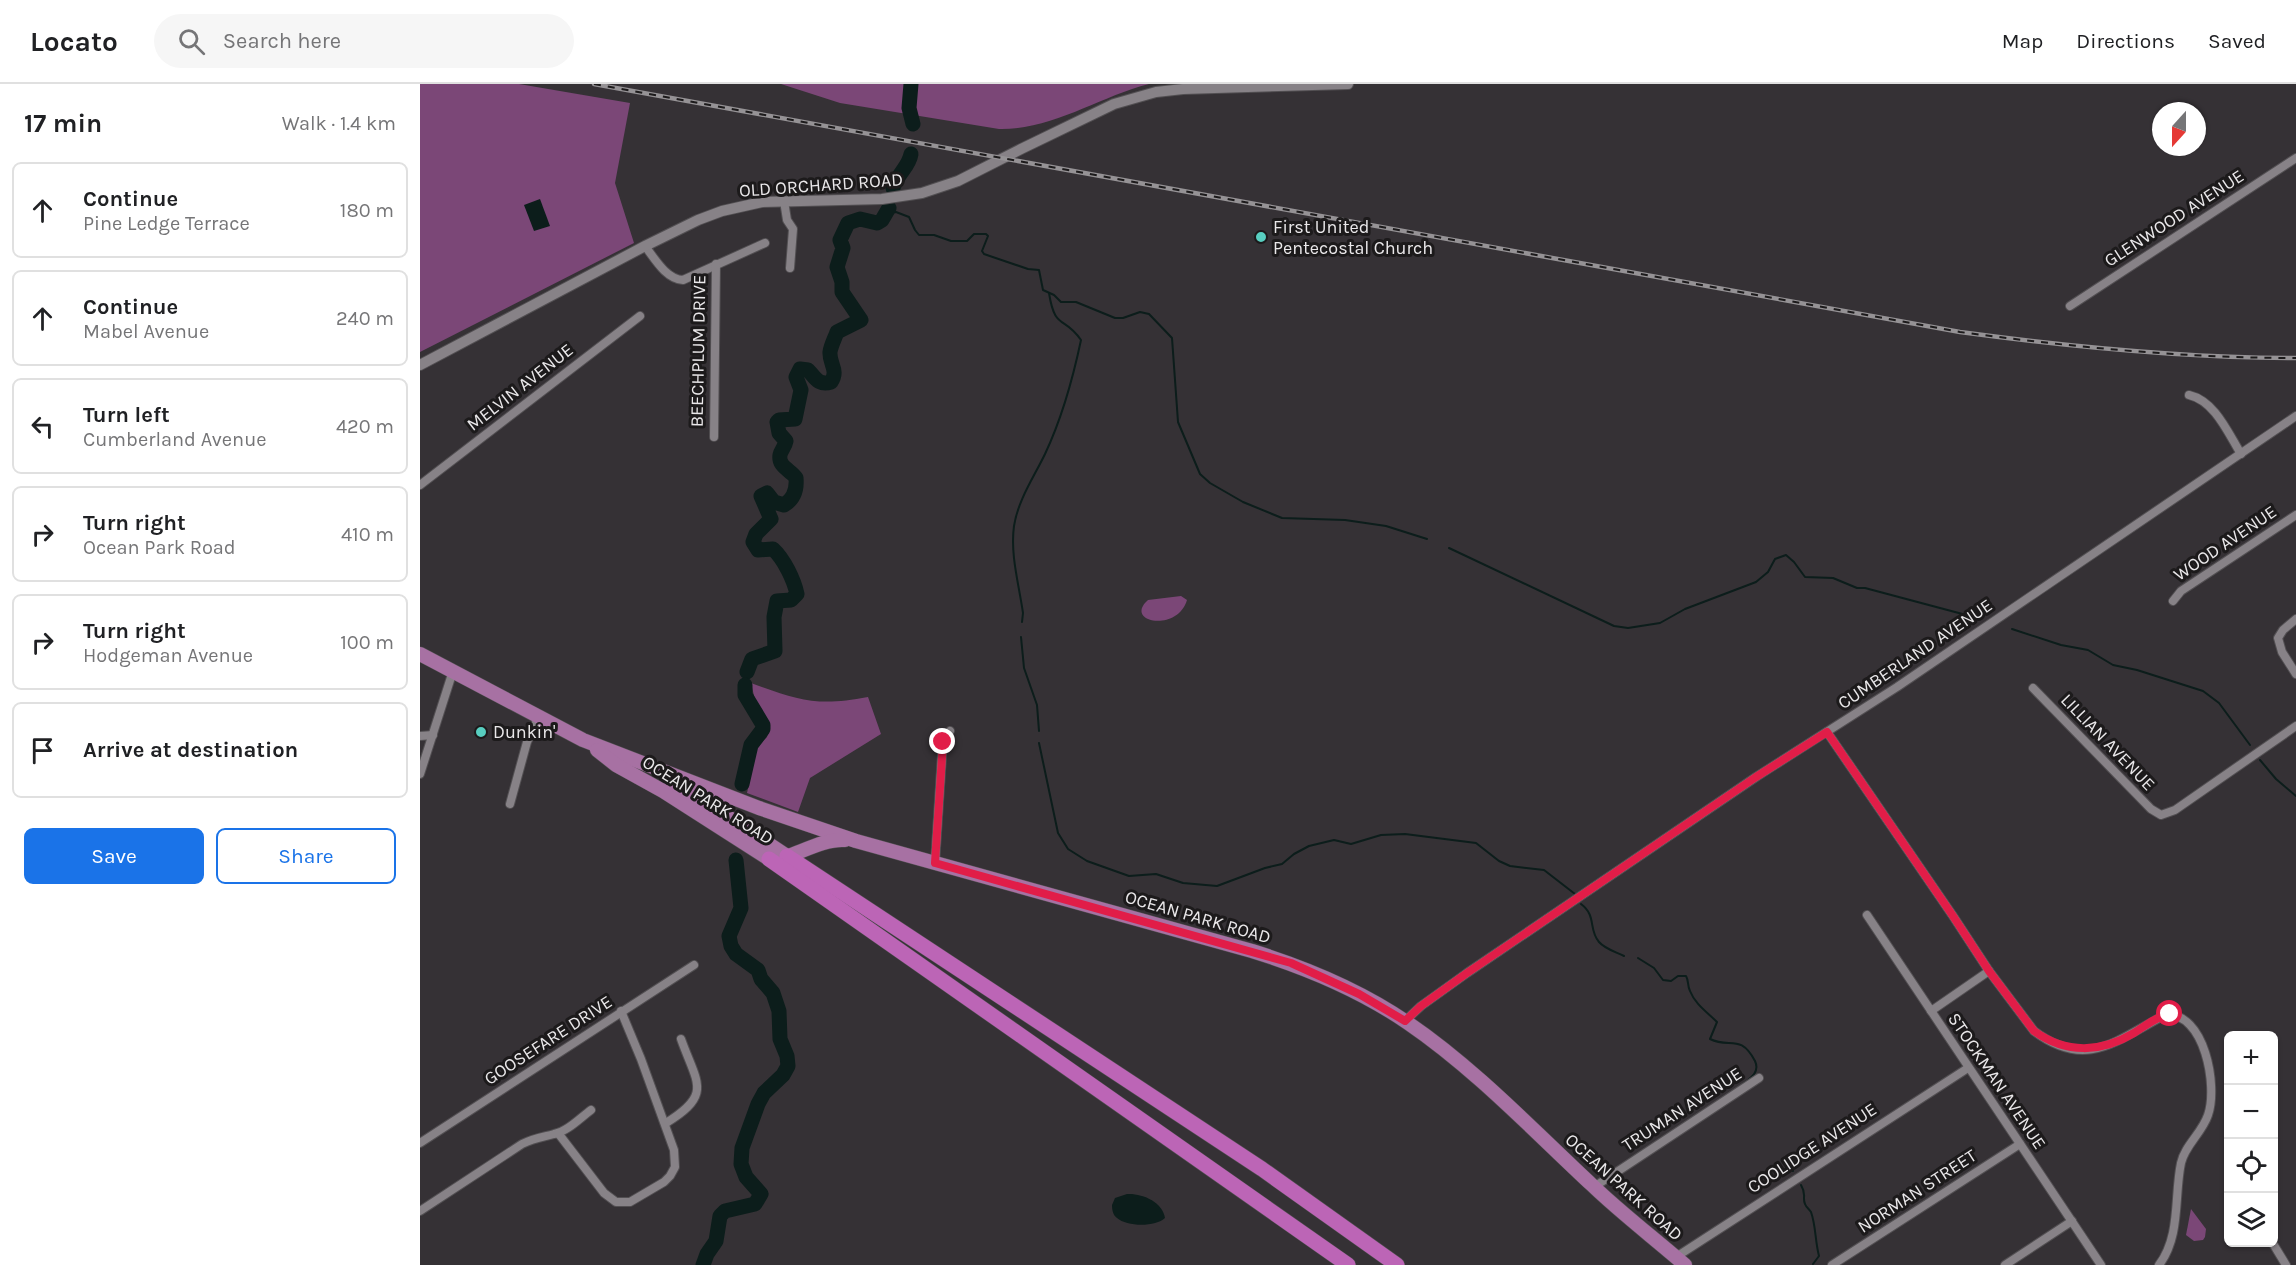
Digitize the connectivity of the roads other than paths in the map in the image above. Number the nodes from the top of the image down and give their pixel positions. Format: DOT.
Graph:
graph roads {
  1 [pos="1348,84"];
  2 [pos="2296,158"];
  3 [pos="784,201"];
  4 [pos="765,243"];
  5 [pos="645,246"];
  6 [pos="716,264"];
  7 [pos="790,268"];
  8 [pos="2070,306"];
  9 [pos="640,316"];
  10 [pos="420,364"];
  11 [pos="2189,395"];
  12 [pos="2296,416"];
  13 [pos="714,437"];
  14 [pos="2241,454"];
  15 [pos="420,485"];
  16 [pos="2296,515"];
  17 [pos="2173,601"];
  18 [pos="2296,619"];
  19 [pos="420,654"];
  20 [pos="453,671"];
  21 [pos="2296,674"];
  22 [pos="2033,688"];
  23 [pos="539,716"];
  24 [pos="2296,726"];
  25 [pos="950,731"];
  26 [pos="1827,732"];
  27 [pos="432,735"];
  28 [pos="420,736"];
  29 [pos="583,740"];
  30 [pos="622,755"];
  31 [pos="420,774"];
  32 [pos="510,804"];
  33 [pos="807,824"];
  34 [pos="856,841"];
  35 [pos="808,847"];
  36 [pos="787,856"];
  37 [pos="769,859"];
  38 [pos="935,863"];
  39 [pos="1867,915"];
  40 [pos="694,964"];
  41 [pos="1989,971"];
  42 [pos="621,1011"];
  43 [pos="1930,1011"];
  44 [pos="1405,1021"];
  45 [pos="681,1039"];
  46 [pos="1968,1068"];
  47 [pos="1759,1078"];
  48 [pos="591,1110"];
  49 [pos="666,1123"];
  50 [pos="558,1133"];
  51 [pos="420,1143"];
  52 [pos="2020,1144"];
  53 [pos="1594,1187"];
  54 [pos="420,1212"];
  55 [pos="2072,1221"];
  56 [pos="2275,1247"];
  57 [pos="1680,1261"];
  58 [pos="2165,1262"];
  59 [pos="1348,1265"];
  60 [pos="1397,1265"];
  61 [pos="1832,1265"];
  62 [pos="2005,1265"];
  63 [pos="2101,1265"];
  64 [pos="2286,1265"];
  1 -- 3 [label="street, OLD ORCHARD ROAD"];
  2 -- 8 [label="street, GLENWOOD AVENUE"];
  3 -- 5 [label="street, OLD ORCHARD ROAD"];
  3 -- 7 [label="street"];
  4 -- 6 [label="street, BEECHPLUM DRIVE"];
  5 -- 6 [label="street, BEECHPLUM DRIVE"];
  5 -- 10 [label="street, OLD ORCHARD ROAD"];
  6 -- 13 [label="street, BEECHPLUM DRIVE"];
  9 -- 15 [label="street, MELVIN AVENUE"];
  11 -- 14 [label="street"];
  12 -- 14 [label="street, CUMBERLAND AVENUE"];
  14 -- 26 [label="street, CUMBERLAND AVENUE"];
  16 -- 17 [label="street, WOOD AVENUE"];
  18 -- 21 [label="street"];
  19 -- 20 [label="main road, OCEAN PARK ROAD"];
  20 -- 23 [label="main road, OCEAN PARK ROAD"];
  20 -- 27 [label="street"];
  22 -- 24 [label="street, LILLIAN AVENUE"];
  23 -- 29 [label="main road, OCEAN PARK ROAD"];
  23 -- 32 [label="street"];
  25 -- 38 [label="street"];
  26 -- 41 [label="street"];
  26 -- 44 [label="street, CUMBERLAND AVENUE"];
  27 -- 28 [label="street"];
  27 -- 31 [label="street"];
  29 -- 30 [label="main road, OCEAN PARK ROAD"];
  29 -- 37 [label="main road, OCEAN PARK ROAD"];
  30 -- 33 [label="main road, OCEAN PARK ROAD"];
  30 -- 36 [label="main road"];
  33 -- 34 [label="main road, OCEAN PARK ROAD"];
  33 -- 35 [label="main road"];
  34 -- 35 [label="main road, OCEAN PARK ROAD"];
  34 -- 38 [label="main road, OCEAN PARK ROAD"];
  35 -- 36 [label="main road, OCEAN PARK ROAD"];
  36 -- 37 [label="main road, OCEAN PARK ROAD"];
  36 -- 60 [label="highway"];
  37 -- 59 [label="highway"];
  38 -- 44 [label="main road, OCEAN PARK ROAD"];
  39 -- 43 [label="street, STOCKMAN AVENUE"];
  40 -- 42 [label="street, GOOSEFARE DRIVE"];
  41 -- 43 [label="street"];
  41 -- 58 [label="street"];
  42 -- 49 [label="street"];
  42 -- 51 [label="street, GOOSEFARE DRIVE"];
  43 -- 46 [label="street, STOCKMAN AVENUE"];
  44 -- 53 [label="main road, OCEAN PARK ROAD"];
  45 -- 49 [label="street"];
  46 -- 52 [label="street, STOCKMAN AVENUE"];
  46 -- 57 [label="street, COOLIDGE AVENUE"];
  47 -- 53 [label="street, TRUMAN AVENUE"];
  48 -- 50 [label="street"];
  49 -- 50 [label="street"];
  50 -- 54 [label="street"];
  52 -- 55 [label="street, STOCKMAN AVENUE"];
  52 -- 61 [label="street, NORMAN STREET"];
  53 -- 57 [label="main road, OCEAN PARK ROAD"];
  55 -- 62 [label="street"];
  55 -- 63 [label="street, STOCKMAN AVENUE"];
  56 -- 64 [label="street"];
}
